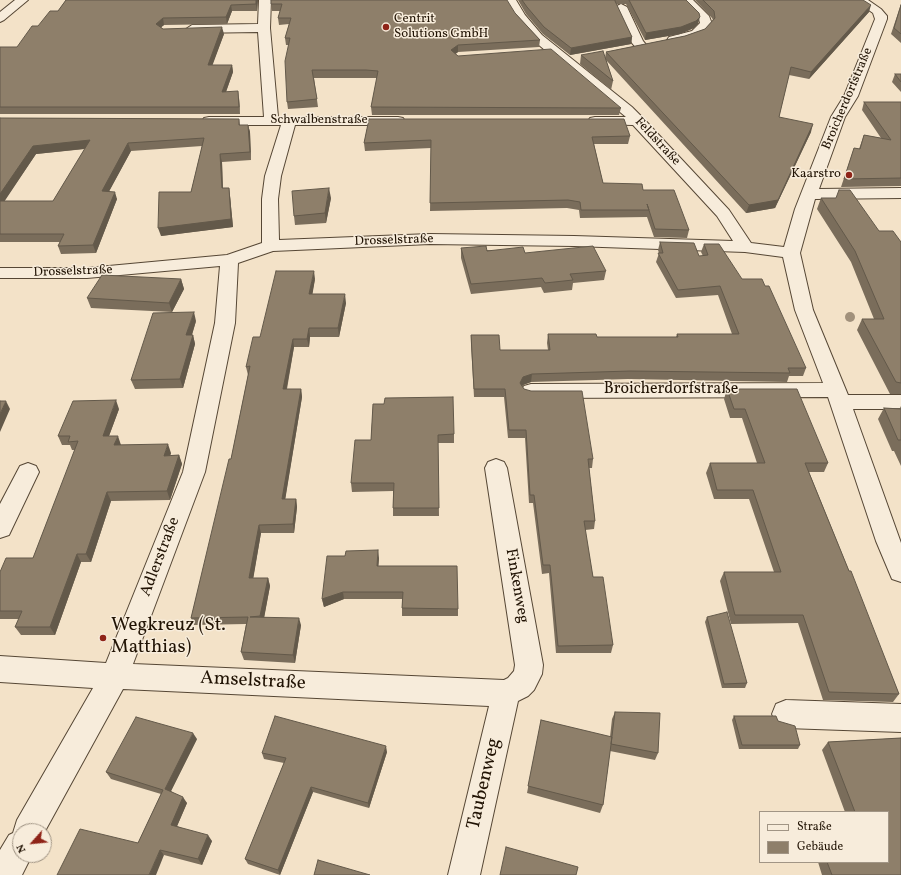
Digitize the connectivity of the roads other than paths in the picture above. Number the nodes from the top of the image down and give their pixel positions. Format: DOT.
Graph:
graph roads {
  1 [pos="22,0"];
  2 [pos="265,0"];
  3 [pos="510,0"];
  4 [pos="686,0"];
  5 [pos="860,0"];
  6 [pos="621,7"];
  7 [pos="13,8"];
  8 [pos="0,10"];
  9 [pos="0,18"];
  10 [pos="264,28"];
  11 [pos="180,30"];
  12 [pos="642,47"];
  13 [pos="627,50"];
  14 [pos="553,51"];
  15 [pos="538,52"];
  16 [pos="581,59"];
  17 [pos="566,62"];
  18 [pos="192,121"];
  19 [pos="271,121"];
  20 [pos="289,121"];
  21 [pos="408,121"];
  22 [pos="582,121"];
  23 [pos="638,121"];
  24 [pos="901,193"];
  25 [pos="809,194"];
  26 [pos="271,246"];
  27 [pos="745,247"];
  28 [pos="791,253"];
  29 [pos="229,260"];
  30 [pos="0,273"];
  31 [pos="531,391"];
  32 [pos="838,396"];
  33 [pos="901,402"];
  34 [pos="496,468"];
  35 [pos="28,472"];
  36 [pos="0,528"];
  37 [pos="901,571"];
  38 [pos="0,669"];
  39 [pos="114,676"];
  40 [pos="506,693"];
  41 [pos="786,714"];
  42 [pos="901,718"];
  43 [pos="32,823"];
  44 [pos="12,860"];
  45 [pos="4,875"];
  46 [pos="464,875"];
  1 -- 7 [label="street"];
  2 -- 10 [label="street"];
  3 -- 14 [label="street, Feldstraße"];
  4 -- 12 [label="street"];
  5 -- 25 [label="street, Broicherdorfstraße"];
  6 -- 12 [label="street"];
  7 -- 8 [label="street"];
  7 -- 9 [label="street"];
  10 -- 11 [label="street"];
  10 -- 19 [label="street"];
  12 -- 13 [label="street"];
  14 -- 15 [label="street"];
  14 -- 17 [label="street, Feldstraße"];
  16 -- 17 [label="street"];
  17 -- 23 [label="street, Feldstraße"];
  18 -- 19 [label="street, Schwalbenstraße"];
  19 -- 20 [label="street, Schwalbenstraße"];
  20 -- 21 [label="street, Schwalbenstraße"];
  20 -- 26 [label="street"];
  22 -- 23 [label="street"];
  23 -- 27 [label="street, Feldstraße"];
  24 -- 25 [label="street"];
  25 -- 28 [label="street, Broicherdorfstraße"];
  26 -- 27 [label="street, Drosselstraße"];
  26 -- 29 [label="street, Drosselstraße"];
  27 -- 28 [label="street, Drosselstraße"];
  28 -- 32 [label="street, Broicherdorfstraße"];
  29 -- 30 [label="street, Drosselstraße"];
  29 -- 39 [label="street, Adlerstraße"];
  31 -- 32 [label="street, Broicherdorfstraße"];
  32 -- 33 [label="street"];
  32 -- 37 [label="street, Broicherdorfstraße"];
  34 -- 40 [label="street, Finkenweg"];
  35 -- 36 [label="street"];
  38 -- 39 [label="street, Amselstraße"];
  39 -- 40 [label="street, Amselstraße"];
  39 -- 43 [label="street, Adlerstraße"];
  40 -- 46 [label="street, Taubenweg"];
  41 -- 42 [label="street"];
  44 -- 45 [label="street"];
}
